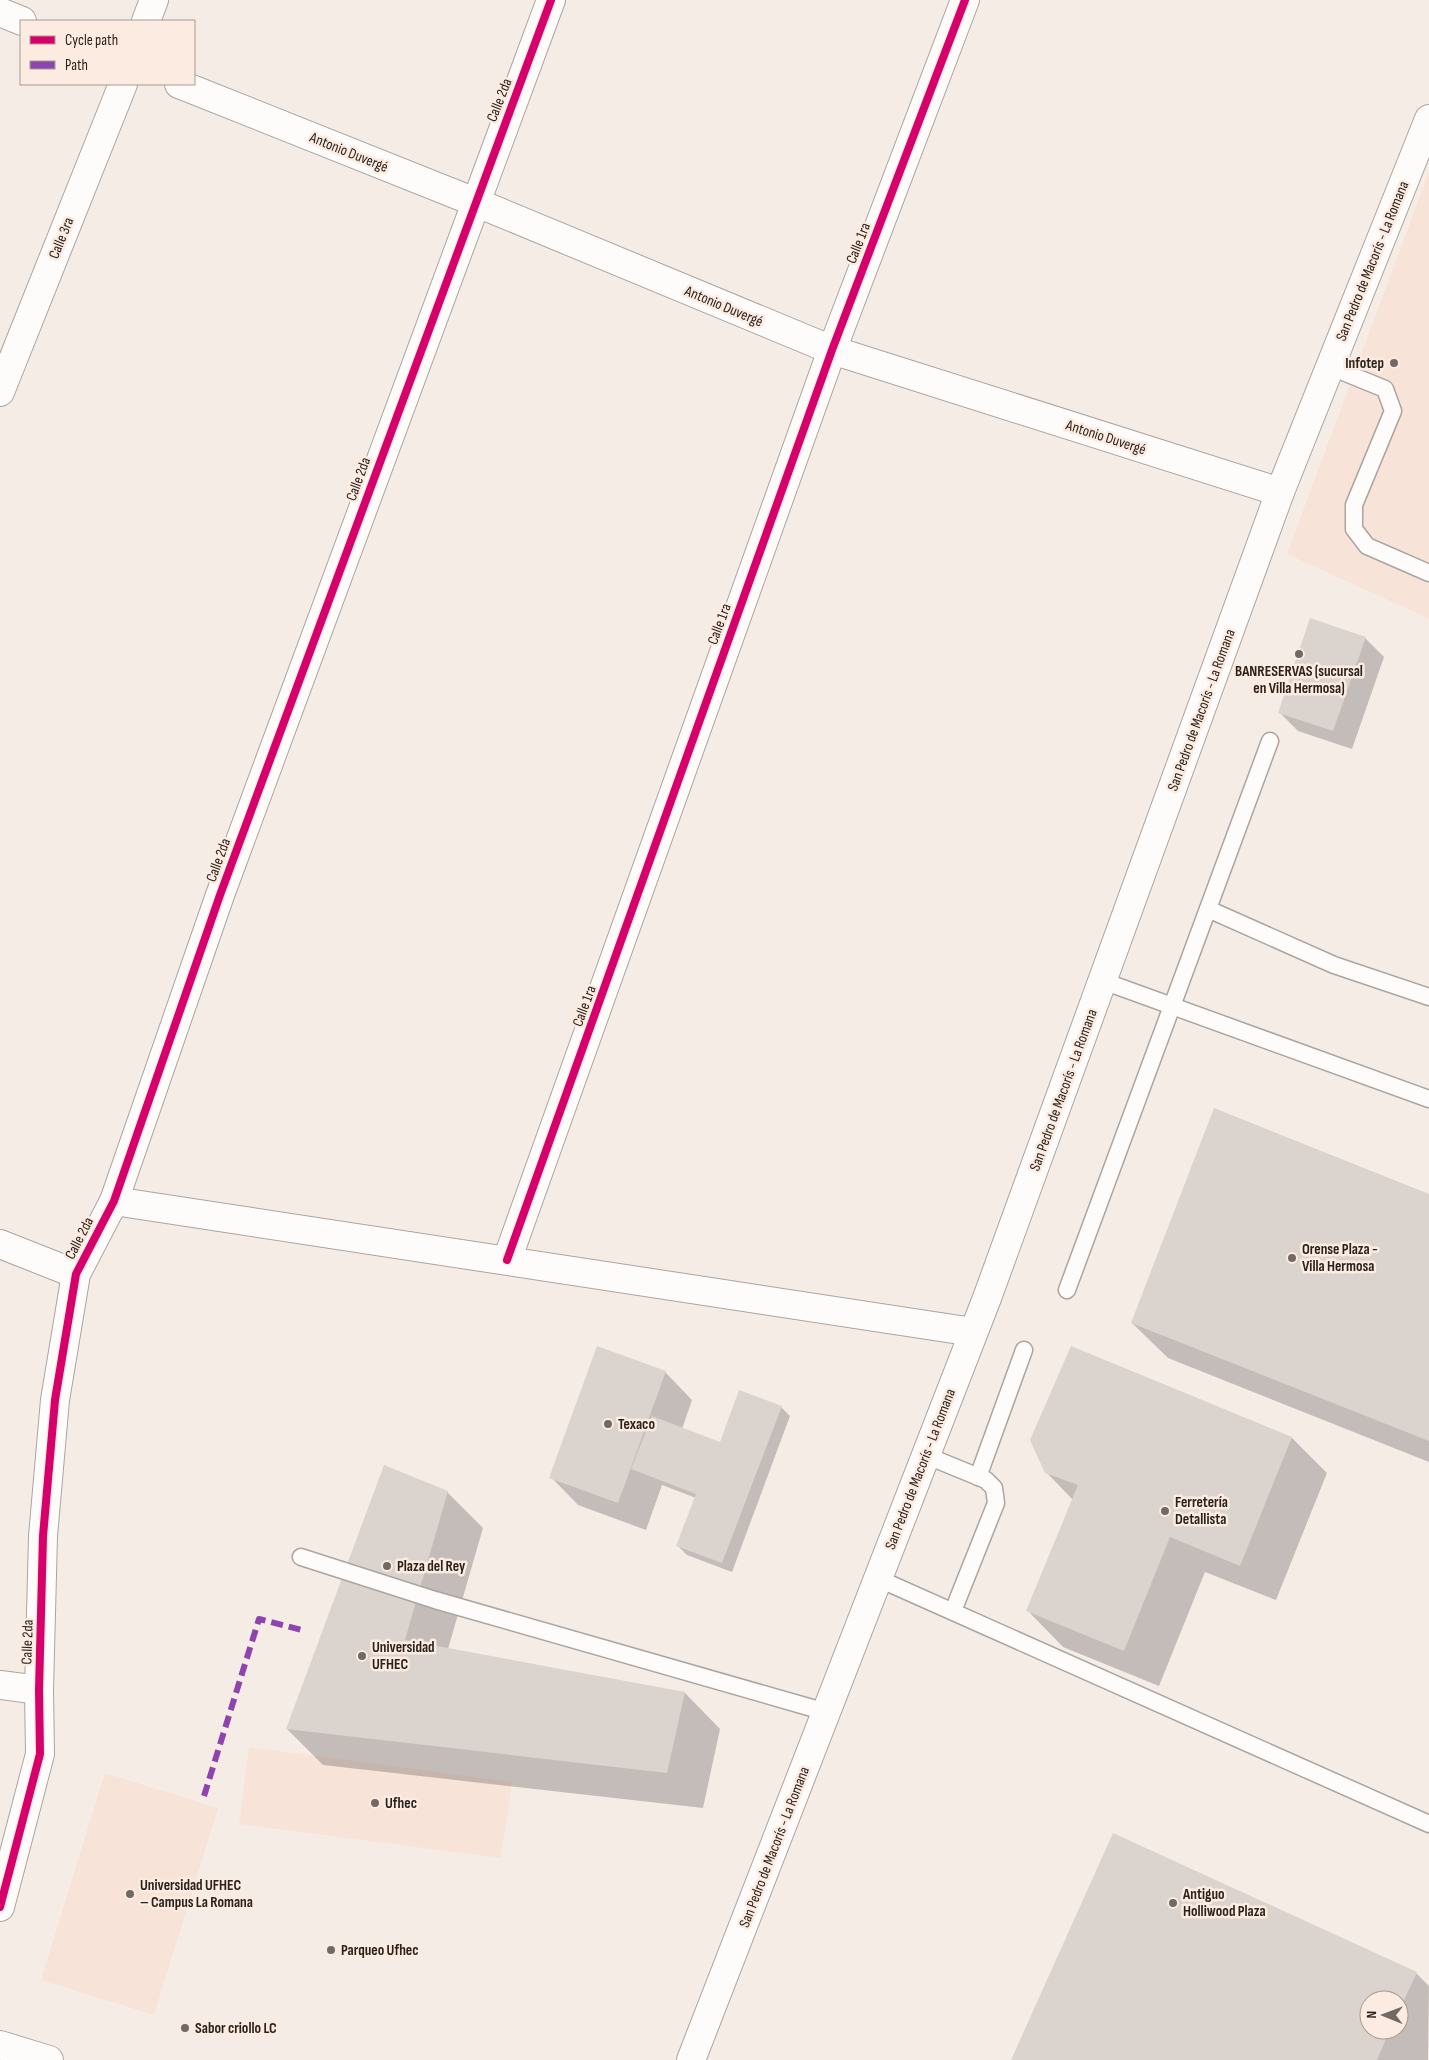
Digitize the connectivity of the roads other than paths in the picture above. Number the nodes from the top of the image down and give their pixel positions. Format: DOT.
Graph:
graph roads {
  1 [pos="154,0"];
  2 [pos="551,0"];
  3 [pos="965,0"];
  4 [pos="0,12"];
  5 [pos="20,20"];
  6 [pos="146,20"];
  7 [pos="123,85"];
  8 [pos="182,85"];
  9 [pos="1429,119"];
  10 [pos="475,202"];
  11 [pos="832,350"];
  12 [pos="1331,367"];
  13 [pos="0,392"];
  14 [pos="1280,492"];
  15 [pos="1429,573"];
  16 [pos="1270,741"];
  17 [pos="1208,909"];
  18 [pos="1103,981"];
  19 [pos="1429,998"];
  20 [pos="1172,1006"];
  21 [pos="1429,1099"];
  22 [pos="114,1201"];
  23 [pos="0,1244"];
  24 [pos="508,1260"];
  25 [pos="76,1274"];
  26 [pos="1067,1290"];
  27 [pos="973,1332"];
  28 [pos="1024,1350"];
  29 [pos="925,1455"];
  30 [pos="978,1477"];
  31 [pos="301,1557"];
  32 [pos="878,1578"];
  33 [pos="953,1611"];
  34 [pos="0,1685"];
  35 [pos="39,1690"];
  36 [pos="826,1712"];
  37 [pos="1429,1824"];
  38 [pos="0,1907"];
  39 [pos="0,2044"];
  40 [pos="49,2060"];
  41 [pos="691,2060"];
  1 -- 6 [label="street"];
  2 -- 10 [label="street, Calle 2da"];
  3 -- 11 [label="street, Calle 1ra"];
  4 -- 5 [label="street"];
  7 -- 13 [label="street, Calle 3ra"];
  8 -- 10 [label="street, Antonio Duvergé"];
  9 -- 12 [label="street, San Pedro de Macorís - La Romana"];
  10 -- 11 [label="street, Antonio Duvergé"];
  10 -- 22 [label="street, Calle 2da"];
  11 -- 14 [label="street, Antonio Duvergé"];
  11 -- 24 [label="street, Calle 1ra"];
  12 -- 14 [label="street, San Pedro de Macorís - La Romana"];
  12 -- 15 [label="lane"];
  14 -- 18 [label="street, San Pedro de Macorís - La Romana"];
  16 -- 17 [label="lane"];
  17 -- 19 [label="lane"];
  17 -- 20 [label="lane"];
  18 -- 20 [label="lane"];
  18 -- 27 [label="street, San Pedro de Macorís - La Romana"];
  20 -- 21 [label="lane"];
  20 -- 26 [label="lane"];
  22 -- 24 [label="street"];
  22 -- 25 [label="street, Calle 2da"];
  23 -- 25 [label="street"];
  24 -- 27 [label="street"];
  25 -- 35 [label="street, Calle 2da"];
  27 -- 29 [label="street, San Pedro de Macorís - La Romana"];
  28 -- 30 [label="lane"];
  29 -- 30 [label="lane"];
  29 -- 32 [label="street, San Pedro de Macorís - La Romana"];
  30 -- 33 [label="lane"];
  31 -- 36 [label="lane"];
  32 -- 33 [label="lane"];
  32 -- 36 [label="street, San Pedro de Macorís - La Romana"];
  33 -- 37 [label="lane"];
  34 -- 35 [label="street"];
  35 -- 38 [label="street, Calle 2da"];
  36 -- 41 [label="street, San Pedro de Macorís - La Romana"];
  39 -- 40 [label="street"];
}
